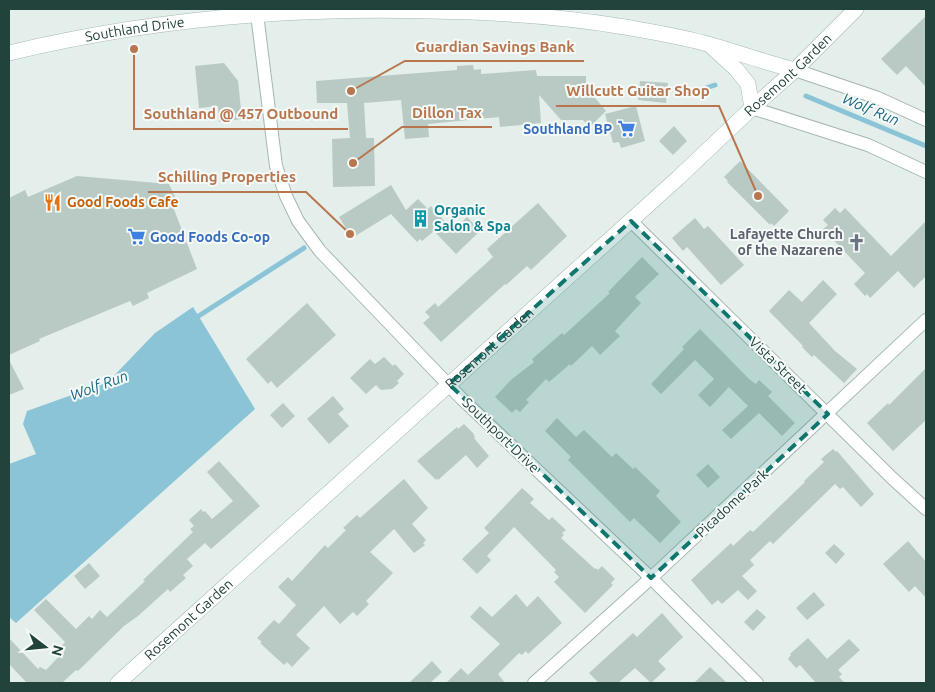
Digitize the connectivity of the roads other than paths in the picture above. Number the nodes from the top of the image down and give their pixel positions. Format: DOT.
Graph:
graph roads {
  1 [pos="856,9"];
  2 [pos="563,13"];
  3 [pos="257,14"];
  4 [pos="709,44"];
  5 [pos="9,53"];
  6 [pos="796,70"];
  7 [pos="752,108"];
  8 [pos="926,120"];
  9 [pos="926,172"];
  10 [pos="630,221"];
  11 [pos="926,320"];
  12 [pos="449,384"];
  13 [pos="828,414"];
  14 [pos="926,509"];
  15 [pos="651,578"];
  16 [pos="118,683"];
  17 [pos="534,683"];
  18 [pos="757,683"];
  1 -- 6 [label="main road, Rosemont Garden"];
  2 -- 3 [label="main road, Southland Drive"];
  2 -- 4 [label="main road, Southland Drive"];
  3 -- 5 [label="main road, Southland Drive"];
  3 -- 12 [label="street, Southport Drive"];
  4 -- 6 [label="main road, Southland Drive"];
  4 -- 7 [label="main road"];
  6 -- 7 [label="main road, Rosemont Garden"];
  6 -- 8 [label="street"];
  7 -- 9 [label="street"];
  7 -- 10 [label="main road, Rosemont Garden"];
  10 -- 12 [label="main road, Rosemont Garden"];
  10 -- 13 [label="street, Vista Street"];
  11 -- 13 [label="street, Picadome Park"];
  12 -- 15 [label="street, Southport Drive"];
  12 -- 16 [label="main road, Rosemont Garden"];
  13 -- 14 [label="street, Vista Street"];
  13 -- 15 [label="street, Picadome Park"];
  15 -- 17 [label="street, Picadome Park"];
  15 -- 18 [label="street, Southport Drive"];
}
